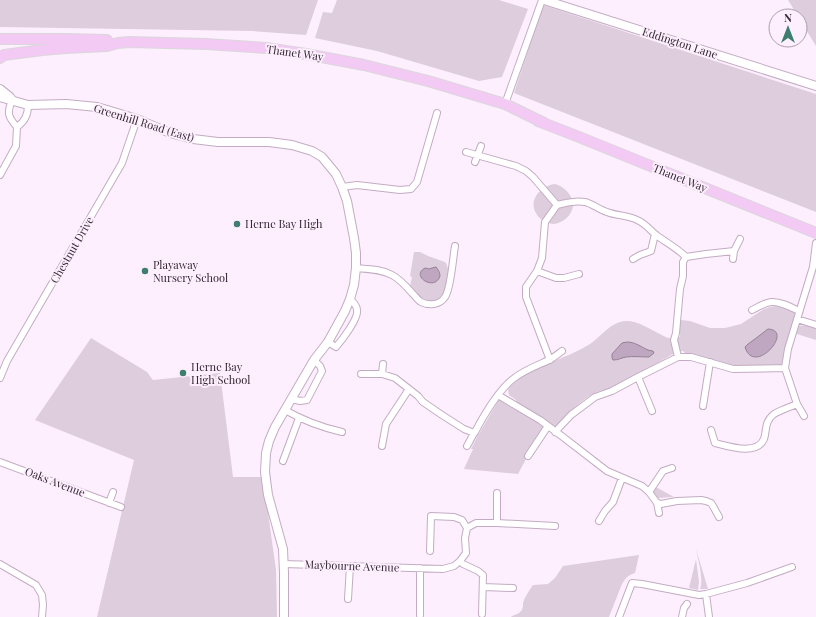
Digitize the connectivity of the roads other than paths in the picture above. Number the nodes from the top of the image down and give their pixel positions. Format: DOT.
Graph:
graph roads {
  1 [pos="543,0"];
  2 [pos="0,39"];
  3 [pos="118,43"];
  4 [pos="0,58"];
  5 [pos="816,86"];
  6 [pos="0,89"];
  7 [pos="467,93"];
  8 [pos="0,97"];
  9 [pos="12,101"];
  10 [pos="505,104"];
  11 [pos="28,105"];
  12 [pos="437,113"];
  13 [pos="137,119"];
  14 [pos="544,123"];
  15 [pos="17,127"];
  16 [pos="481,146"];
  17 [pos="466,152"];
  18 [pos="477,155"];
  19 [pos="475,162"];
  20 [pos="0,175"];
  21 [pos="342,187"];
  22 [pos="557,205"];
  23 [pos="816,233"];
  24 [pos="655,234"];
  25 [pos="740,239"];
  26 [pos="816,243"];
  27 [pos="455,246"];
  28 [pos="734,251"];
  29 [pos="686,257"];
  30 [pos="633,259"];
  31 [pos="733,260"];
  32 [pos="815,266"];
  33 [pos="356,268"];
  34 [pos="537,271"];
  35 [pos="579,274"];
  36 [pos="350,299"];
  37 [pos="752,310"];
  38 [pos="799,311"];
  39 [pos="797,319"];
  40 [pos="816,325"];
  41 [pos="328,342"];
  42 [pos="562,351"];
  43 [pos="678,357"];
  44 [pos="314,360"];
  45 [pos="550,360"];
  46 [pos="710,362"];
  47 [pos="383,364"];
  48 [pos="785,368"];
  49 [pos="361,374"];
  50 [pos="382,374"];
  51 [pos="638,377"];
  52 [pos="0,378"];
  53 [pos="409,389"];
  54 [pos="498,395"];
  55 [pos="292,399"];
  56 [pos="797,404"];
  57 [pos="703,406"];
  58 [pos="285,410"];
  59 [pos="652,411"];
  60 [pos="804,416"];
  61 [pos="299,418"];
  62 [pos="548,426"];
  63 [pos="711,430"];
  64 [pos="342,432"];
  65 [pos="555,432"];
  66 [pos="474,433"];
  67 [pos="382,446"];
  68 [pos="467,446"];
  69 [pos="528,456"];
  70 [pos="0,462"];
  71 [pos="283,462"];
  72 [pos="672,468"];
  73 [pos="622,478"];
  74 [pos="113,492"];
  75 [pos="649,492"];
  76 [pos="497,493"];
  77 [pos="109,503"];
  78 [pos="657,503"];
  79 [pos="121,507"];
  80 [pos="659,513"];
  81 [pos="719,517"];
  82 [pos="599,521"];
  83 [pos="497,523"];
  84 [pos="555,526"];
  85 [pos="467,528"];
  86 [pos="430,552"];
  87 [pos="460,561"];
  88 [pos="0,564"];
  89 [pos="284,564"];
  90 [pos="350,566"];
  91 [pos="792,567"];
  92 [pos="420,568"];
  93 [pos="483,587"];
  94 [pos="513,588"];
  95 [pos="706,594"];
  96 [pos="348,599"];
  97 [pos="687,604"];
  98 [pos="482,614"];
  99 [pos="420,615"];
  100 [pos="42,617"];
  101 [pos="284,617"];
  102 [pos="619,617"];
  103 [pos="682,617"];
  104 [pos="709,617"];
  1 -- 5 [label="street, Eddington Lane"];
  1 -- 10 [label="street"];
  2 -- 3 [label="main road, Thanet Way"];
  3 -- 4 [label="main road, Thanet Way"];
  3 -- 7 [label="main road, Thanet Way"];
  6 -- 9 [label="street"];
  7 -- 10 [label="main road, Thanet Way"];
  7 -- 14 [label="main road, Thanet Way"];
  8 -- 9 [label="street, Greenhill Road (East)"];
  9 -- 11 [label="street, Greenhill Road (East)"];
  9 -- 15 [label="street"];
  10 -- 14 [label="main road, Thanet Way"];
  11 -- 13 [label="street, Greenhill Road (East)"];
  11 -- 15 [label="street"];
  12 -- 21 [label="street"];
  13 -- 21 [label="street, Greenhill Road (East)"];
  13 -- 52 [label="street, Chestnut Drive"];
  14 -- 23 [label="main road, Thanet Way"];
  15 -- 20 [label="street"];
  16 -- 18 [label="street"];
  17 -- 18 [label="street"];
  18 -- 19 [label="street"];
  18 -- 22 [label="street"];
  21 -- 33 [label="street"];
  22 -- 24 [label="street"];
  22 -- 34 [label="street"];
  24 -- 29 [label="street"];
  24 -- 30 [label="street"];
  25 -- 28 [label="street"];
  26 -- 32 [label="street"];
  27 -- 33 [label="street"];
  28 -- 29 [label="street"];
  28 -- 31 [label="street"];
  29 -- 43 [label="street"];
  32 -- 38 [label="street"];
  33 -- 36 [label="street"];
  34 -- 35 [label="street"];
  34 -- 45 [label="street"];
  36 -- 41 [label="street"];
  36 -- 41 [label="street"];
  37 -- 38 [label="street"];
  38 -- 39 [label="street"];
  39 -- 40 [label="street"];
  39 -- 48 [label="street"];
  41 -- 44 [label="street"];
  42 -- 45 [label="street"];
  43 -- 46 [label="street"];
  43 -- 51 [label="street"];
  44 -- 55 [label="street"];
  44 -- 55 [label="street"];
  45 -- 54 [label="street"];
  46 -- 48 [label="street"];
  46 -- 57 [label="street"];
  47 -- 50 [label="street"];
  48 -- 56 [label="street"];
  49 -- 50 [label="street"];
  50 -- 53 [label="street"];
  51 -- 59 [label="street"];
  51 -- 65 [label="street"];
  53 -- 66 [label="street"];
  53 -- 67 [label="street"];
  54 -- 62 [label="street"];
  54 -- 66 [label="street"];
  55 -- 58 [label="street"];
  56 -- 60 [label="street"];
  56 -- 63 [label="street"];
  58 -- 61 [label="street"];
  58 -- 89 [label="street"];
  61 -- 64 [label="street"];
  61 -- 71 [label="street"];
  62 -- 65 [label="street"];
  62 -- 69 [label="street"];
  65 -- 73 [label="street"];
  66 -- 68 [label="street"];
  70 -- 77 [label="street, Oaks Avenue"];
  72 -- 75 [label="street"];
  73 -- 75 [label="street"];
  73 -- 82 [label="street"];
  74 -- 77 [label="street"];
  75 -- 78 [label="street"];
  76 -- 83 [label="street"];
  77 -- 79 [label="street, Oaks Avenue"];
  78 -- 80 [label="street"];
  78 -- 81 [label="street"];
  83 -- 84 [label="street"];
  83 -- 85 [label="street"];
  85 -- 86 [label="street"];
  85 -- 87 [label="street"];
  87 -- 92 [label="street, Maybourne Avenue"];
  87 -- 93 [label="street"];
  88 -- 100 [label="street"];
  89 -- 90 [label="street, Maybourne Avenue"];
  89 -- 101 [label="street"];
  90 -- 92 [label="street, Maybourne Avenue"];
  90 -- 96 [label="street"];
  91 -- 95 [label="street"];
  92 -- 99 [label="street"];
  93 -- 94 [label="street"];
  93 -- 98 [label="street"];
  95 -- 102 [label="street"];
  95 -- 104 [label="street"];
  97 -- 103 [label="street"];
}
